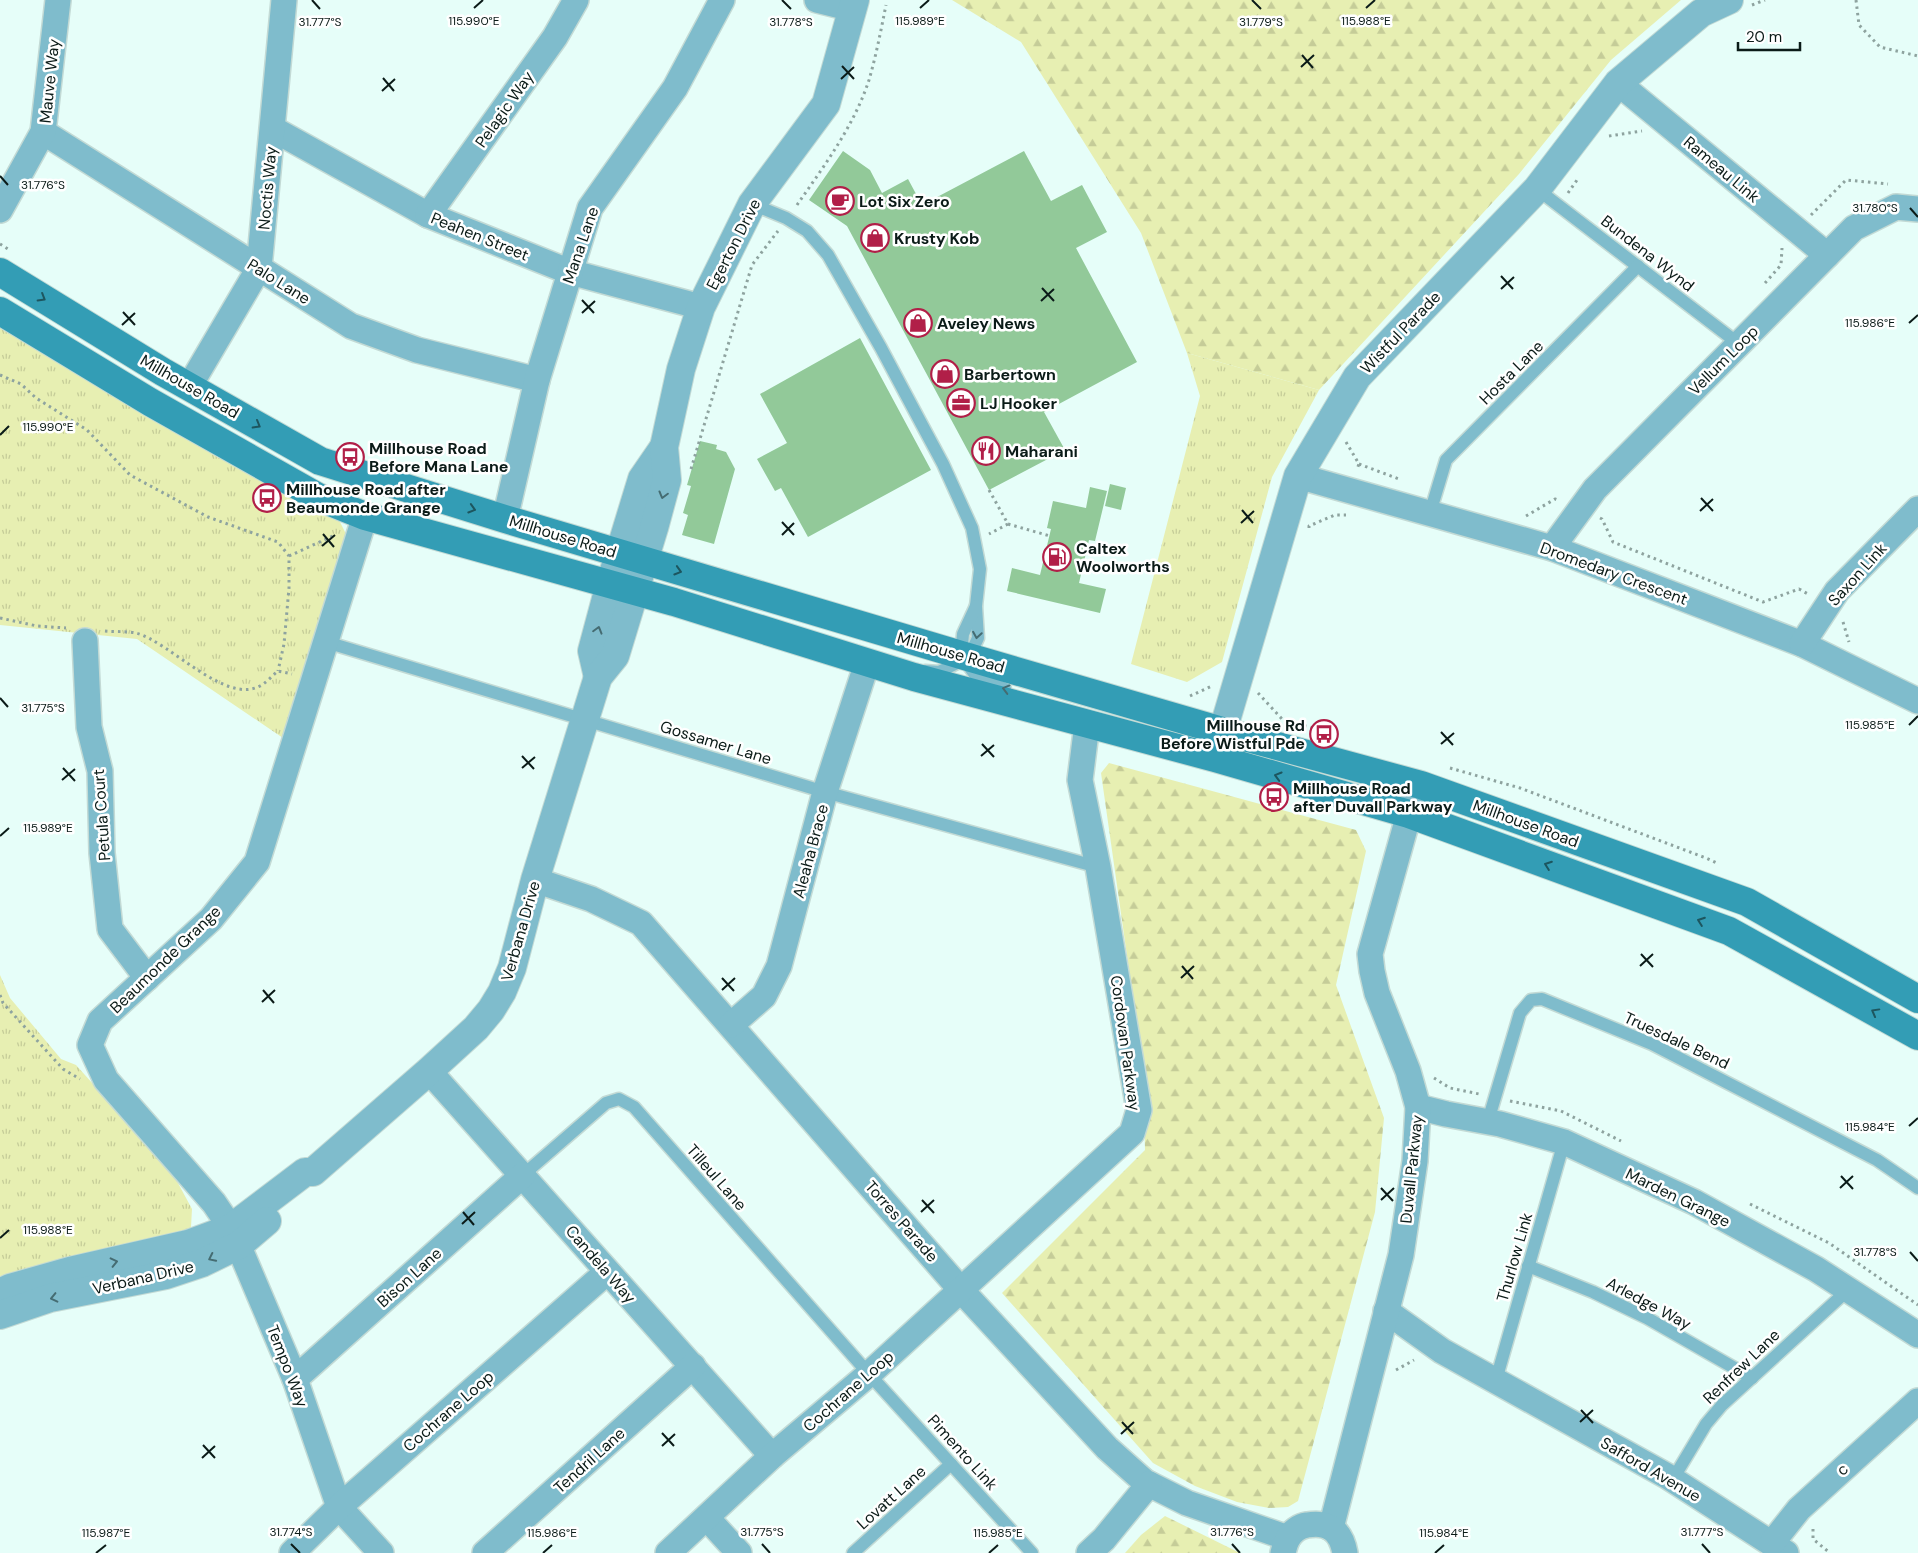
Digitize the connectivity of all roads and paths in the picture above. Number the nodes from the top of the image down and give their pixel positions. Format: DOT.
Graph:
graph roads {
  1 [pos="58,0"];
  2 [pos="284,0"];
  3 [pos="576,0"];
  4 [pos="722,0"];
  5 [pos="817,0"];
  6 [pos="1729,0"];
  7 [pos="1856,0"];
  8 [pos="854,4"];
  9 [pos="886,5"];
  10 [pos="1918,56"];
  11 [pos="1618,83"];
  12 [pos="273,129"];
  13 [pos="1643,131"];
  14 [pos="43,132"];
  15 [pos="1604,136"];
  16 [pos="1578,177"];
  17 [pos="1891,185"];
  18 [pos="1547,196"];
  19 [pos="752,204"];
  20 [pos="1918,209"];
  21 [pos="0,210"];
  22 [pos="428,215"];
  23 [pos="787,219"];
  24 [pos="1796,230"];
  25 [pos="0,244"];
  26 [pos="1827,255"];
  27 [pos="4,261"];
  28 [pos="1638,266"];
  29 [pos="259,268"];
  30 [pos="570,272"];
  31 [pos="701,307"];
  32 [pos="0,311"];
  33 [pos="1739,344"];
  34 [pos="0,375"];
  35 [pos="537,380"];
  36 [pos="190,387"];
  37 [pos="1350,434"];
  38 [pos="1359,464"];
  39 [pos="1298,476"];
  40 [pos="688,478"];
  41 [pos="1403,480"];
  42 [pos="1347,490"];
  43 [pos="1918,509"];
  44 [pos="1580,510"];
  45 [pos="1430,513"];
  46 [pos="1335,515"];
  47 [pos="366,516"];
  48 [pos="1524,517"];
  49 [pos="505,519"];
  50 [pos="1008,524"];
  51 [pos="343,531"];
  52 [pos="1050,536"];
  53 [pos="1552,548"];
  54 [pos="289,556"];
  55 [pos="631,557"];
  56 [pos="622,588"];
  57 [pos="1828,606"];
  58 [pos="0,618"];
  59 [pos="85,633"];
  60 [pos="326,642"];
  61 [pos="1849,643"];
  62 [pos="1802,644"];
  63 [pos="964,657"];
  64 [pos="867,663"];
  65 [pos="278,671"];
  66 [pos="903,674"];
  67 [pos="314,682"];
  68 [pos="1034,700"];
  69 [pos="1918,701"];
  70 [pos="585,719"];
  71 [pos="1087,724"];
  72 [pos="1222,732"];
  73 [pos="1215,758"];
  74 [pos="1421,785"];
  75 [pos="825,792"];
  76 [pos="1409,814"];
  77 [pos="1098,867"];
  78 [pos="535,880"];
  79 [pos="1747,902"];
  80 [pos="1729,931"];
  81 [pos="148,978"];
  82 [pos="0,996"];
  83 [pos="1918,999"];
  84 [pos="730,1025"];
  85 [pos="1918,1036"];
  86 [pos="429,1071"];
  87 [pos="1434,1077"];
  88 [pos="84,1082"];
  89 [pos="1495,1097"];
  90 [pos="1418,1107"];
  91 [pos="1488,1121"];
  92 [pos="1564,1142"];
  93 [pos="1623,1142"];
  94 [pos="523,1175"];
  95 [pos="1918,1188"];
  96 [pos="1749,1204"];
  97 [pos="235,1236"];
  98 [pos="1528,1266"];
  99 [pos="607,1272"];
  100 [pos="961,1290"];
  101 [pos="1848,1290"];
  102 [pos="0,1293"];
  103 [pos="1918,1305"];
  104 [pos="1386,1311"];
  105 [pos="0,1315"];
  106 [pos="1918,1335"];
  107 [pos="1415,1359"];
  108 [pos="693,1366"];
  109 [pos="1391,1373"];
  110 [pos="869,1374"];
  111 [pos="1752,1378"];
  112 [pos="295,1379"];
  113 [pos="1496,1380"];
  114 [pos="1918,1400"];
  115 [pos="772,1456"];
  116 [pos="951,1464"];
  117 [pos="1673,1479"];
  118 [pos="1150,1484"];
  119 [pos="339,1507"];
  120 [pos="707,1518"];
  121 [pos="1331,1528"];
  122 [pos="1285,1546"];
  123 [pos="1779,1548"];
  124 [pos="292,1553"];
  125 [pos="381,1553"];
  126 [pos="485,1553"];
  127 [pos="668,1553"];
  128 [pos="739,1553"];
  129 [pos="853,1553"];
  130 [pos="1032,1553"];
  131 [pos="1089,1553"];
  132 [pos="1345,1553"];
  1 -- 14 [label="street, Mauve Way"];
  2 -- 12 [label="street, Noctis Way"];
  3 -- 22 [label="street, Pelagic Way"];
  4 -- 30 [label="street, Mana Lane"];
  5 -- 8 [label="street"];
  6 -- 11 [label="street, Wistful Parade"];
  7 -- 10 [label="path"];
  8 -- 19 [label="street, Egerton Drive"];
  9 -- 23 [label="path"];
  11 -- 18 [label="street, Wistful Parade"];
  11 -- 24 [label="street, Rameau Link"];
  12 -- 22 [label="street, Peahen Street"];
  12 -- 29 [label="street, Noctis Way"];
  13 -- 15 [label="path"];
  14 -- 21 [label="street, Mauve Way"];
  14 -- 29 [label="street, Palo Lane"];
  16 -- 18 [label="path"];
  17 -- 24 [label="path"];
  18 -- 28 [label="lane, Bundena Wynd"];
  18 -- 39 [label="street, Wistful Parade"];
  19 -- 23 [label="lane"];
  19 -- 31 [label="street, Egerton Drive"];
  20 -- 26 [label="street, Vellum Loop"];
  22 -- 30 [label="street, Peahen Street"];
  23 -- 40 [label="path"];
  23 -- 63 [label="lane"];
  24 -- 26 [label="street, Rameau Link"];
  25 -- 27 [label="path"];
  26 -- 33 [label="street, Vellum Loop"];
  27 -- 36 [label="main road, Millhouse Road, one-way"];
  28 -- 33 [label="lane, Bundena Wynd"];
  28 -- 45 [label="lane, Hosta Lane"];
  29 -- 35 [label="street, Palo Lane"];
  29 -- 36 [label="street, Noctis Way"];
  30 -- 31 [label="street, Peahen Street"];
  30 -- 35 [label="street, Mana Lane"];
  31 -- 55 [label="street, Egerton Drive"];
  32 -- 47 [label="main road, Millhouse Road"];
  33 -- 44 [label="street, Vellum Loop"];
  34 -- 54 [label="path"];
  35 -- 49 [label="street, Mana Lane"];
  36 -- 49 [label="main road, Millhouse Road, one-way"];
  37 -- 38 [label="path"];
  38 -- 41 [label="path"];
  38 -- 42 [label="path"];
  39 -- 42 [label="street, Dromedary Crescent"];
  39 -- 72 [label="street, Wistful Parade"];
  42 -- 45 [label="street, Dromedary Crescent"];
  42 -- 46 [label="path"];
  43 -- 57 [label="street, Saxon Link"];
  44 -- 48 [label="path"];
  44 -- 53 [label="street, Vellum Loop"];
  44 -- 57 [label="path"];
  45 -- 53 [label="street, Dromedary Crescent"];
  47 -- 56 [label="main road, Millhouse Road"];
  47 -- 60 [label="street, Beaumonde Grange"];
  49 -- 55 [label="main road, Millhouse Road"];
  50 -- 52 [label="path"];
  51 -- 54 [label="path"];
  53 -- 62 [label="street, Dromedary Crescent"];
  54 -- 65 [label="path"];
  55 -- 56 [label="street, Verbana Drive"];
  55 -- 63 [label="main road, Millhouse Road, one-way"];
  56 -- 64 [label="main road, Millhouse Road"];
  56 -- 70 [label="street, Verbana Drive"];
  57 -- 61 [label="path"];
  57 -- 62 [label="street, Saxon Link"];
  58 -- 59 [label="path"];
  59 -- 65 [label="path"];
  59 -- 81 [label="street, Petula Court"];
  60 -- 67 [label="street, Beaumonde Grange"];
  60 -- 70 [label="lane, Gossamer Lane"];
  62 -- 69 [label="street, Dromedary Crescent"];
  63 -- 66 [label="lane"];
  68 -- 63 [label="lane, one-way"];
  63 -- 72 [label="main road, Millhouse Road"];
  64 -- 66 [label="main road, Millhouse Road"];
  64 -- 75 [label="street, Aleaha Brace"];
  65 -- 67 [label="path"];
  66 -- 68 [label="main road, Millhouse Road"];
  67 -- 81 [label="street, Beaumonde Grange"];
  68 -- 71 [label="main road, Millhouse Road"];
  70 -- 75 [label="lane, Gossamer Lane"];
  70 -- 78 [label="street, Verbana Drive"];
  71 -- 73 [label="main road, Millhouse Road"];
  71 -- 77 [label="street, Cordovan Parkway"];
  72 -- 73 [label="street, Wistful Parade"];
  72 -- 74 [label="main road, Millhouse Road"];
  76 -- 73 [label="main road, Millhouse Road, one-way"];
  74 -- 76 [label="street, Duvall Parkway"];
  74 -- 79 [label="main road, Millhouse Road"];
  75 -- 77 [label="lane, Gossamer Lane"];
  75 -- 84 [label="street, Aleaha Brace"];
  80 -- 76 [label="main road, Millhouse Road, one-way"];
  76 -- 90 [label="street, Duvall Parkway"];
  77 -- 100 [label="street, Cordovan Parkway"];
  78 -- 84 [label="street, Torres Parade"];
  78 -- 86 [label="street, Verbana Drive"];
  79 -- 80 [label="main road"];
  79 -- 83 [label="main road, Millhouse Road"];
  85 -- 80 [label="main road, Millhouse Road, one-way"];
  81 -- 97 [label="street, Beaumonde Grange"];
  82 -- 88 [label="path"];
  84 -- 100 [label="street, Torres Parade"];
  86 -- 94 [label="street, Candela Way"];
  86 -- 97 [label="street, Verbana Drive"];
  87 -- 89 [label="path"];
  89 -- 91 [label="lane, Truesdale Bend"];
  89 -- 93 [label="path"];
  89 -- 95 [label="lane, Truesdale Bend"];
  90 -- 91 [label="street, Marden Grange"];
  90 -- 104 [label="street, Duvall Parkway"];
  91 -- 92 [label="street, Marden Grange"];
  92 -- 98 [label="lane, Thurlow Link"];
  92 -- 101 [label="street, Marden Grange"];
  94 -- 99 [label="street, Candela Way"];
  94 -- 110 [label="lane, Tilleul Lane"];
  94 -- 112 [label="street, Bison Lane"];
  96 -- 103 [label="path"];
  102 -- 97 [label="street, Verbana Drive, one-way"];
  97 -- 105 [label="street, Verbana Drive, one-way"];
  97 -- 112 [label="street, Tempo Way"];
  98 -- 111 [label="lane, Arledge Way"];
  98 -- 113 [label="lane, Thurlow Link"];
  99 -- 108 [label="street, Candela Way"];
  99 -- 119 [label="street, Cochrane Loop"];
  100 -- 110 [label="street, Cochrane Loop"];
  100 -- 118 [label="street, Torres Parade"];
  101 -- 106 [label="street, Marden Grange"];
  101 -- 111 [label="lane, Renfrew Lane"];
  104 -- 113 [label="street, Safford Avenue"];
  104 -- 121 [label="street, Duvall Parkway"];
  107 -- 109 [label="path"];
  108 -- 115 [label="street, Candela Way"];
  108 -- 126 [label="street, Tendril Lane"];
  110 -- 115 [label="street, Cochrane Loop"];
  110 -- 116 [label="lane, Pimento Link"];
  111 -- 117 [label="lane, Renfrew Lane"];
  112 -- 119 [label="street, Tempo Way"];
  113 -- 117 [label="street, Safford Avenue"];
  114 -- 123 [label="street, c"];
  115 -- 120 [label="street, Cochrane Loop"];
  116 -- 129 [label="lane, Lovatt Lane"];
  116 -- 130 [label="lane, Pimento Link"];
  117 -- 123 [label="street, Safford Avenue"];
  118 -- 122 [label="street, Torres Parade"];
  118 -- 131 [label="street"];
  119 -- 124 [label="street, Cochrane Loop"];
  119 -- 125 [label="street"];
  120 -- 127 [label="street, Cochrane Loop"];
  120 -- 128 [label="street"];
  121 -- 122 [label="street"];
  121 -- 132 [label="street"];
}
